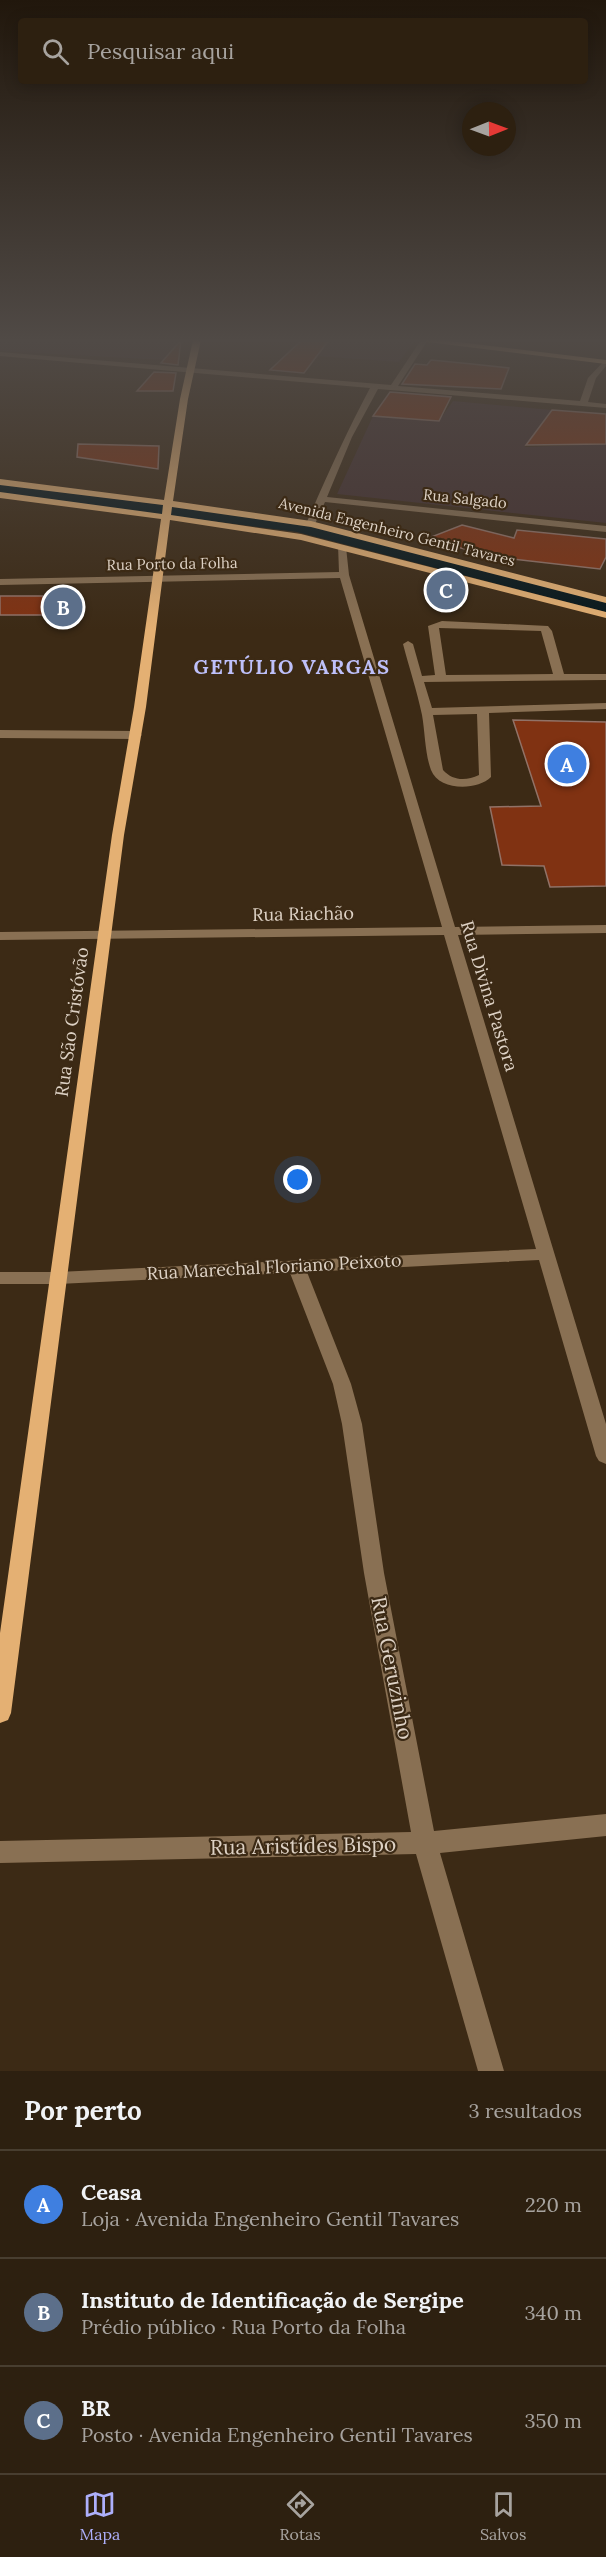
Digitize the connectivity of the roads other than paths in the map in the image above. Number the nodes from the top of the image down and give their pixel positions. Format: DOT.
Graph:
graph roads {
  1 [pos="178,437"];
  2 [pos="348,437"];
  3 [pos="0,482"];
  4 [pos="0,495"];
  5 [pos="321,499"];
  6 [pos="167,503"];
  7 [pos="167,517"];
  8 [pos="311,524"];
  9 [pos="606,529"];
  10 [pos="341,547"];
  11 [pos="344,575"];
  12 [pos="158,579"];
  13 [pos="0,582"];
  14 [pos="606,600"];
  15 [pos="606,615"];
  16 [pos="408,644"];
  17 [pos="560,678"];
  18 [pos="606,678"];
  19 [pos="418,679"];
  20 [pos="441,679"];
  21 [pos="606,706"];
  22 [pos="483,711"];
  23 [pos="427,712"];
  24 [pos="0,734"];
  25 [pos="136,735"];
  26 [pos="606,929"];
  27 [pos="449,930"];
  28 [pos="104,934"];
  29 [pos="0,936"];
  30 [pos="547,1254"];
  31 [pos="296,1266"];
  32 [pos="0,1278"];
  33 [pos="58,1278"];
  34 [pos="606,1456"];
  35 [pos="0,1713"];
  36 [pos="606,1825"];
  37 [pos="425,1843"];
  38 [pos="0,1852"];
  39 [pos="491,2071"];
  1 -- 6 [label="main road, Rua São Cristóvão"];
  2 -- 5 [label="street"];
  3 -- 6 [label="main road, Avenida Engenheiro Gentil Tavares"];
  4 -- 7 [label="main road, Avenida Engenheiro Gentil Tavares"];
  5 -- 8 [label="street"];
  5 -- 9 [label="street, Rua Salgado"];
  6 -- 7 [label="main road, Rua São Cristóvão"];
  6 -- 8 [label="main road, Avenida Engenheiro Gentil Tavares"];
  7 -- 10 [label="main road, Avenida Engenheiro Gentil Tavares"];
  7 -- 12 [label="main road, Rua São Cristóvão"];
  8 -- 14 [label="main road, Avenida Engenheiro Gentil Tavares"];
  10 -- 11 [label="street, Rua Divina Pastora"];
  10 -- 15 [label="main road, Avenida Engenheiro Gentil Tavares"];
  11 -- 12 [label="street, Rua Porto da Folha"];
  11 -- 27 [label="street, Rua Divina Pastora"];
  12 -- 13 [label="street, Rua Porto da Folha"];
  12 -- 25 [label="main road, Rua São Cristóvão"];
  16 -- 19 [label="street"];
  17 -- 18 [label="street"];
  17 -- 20 [label="street"];
  17 -- 20 [label="street"];
  19 -- 20 [label="street"];
  19 -- 23 [label="street"];
  21 -- 22 [label="street"];
  22 -- 23 [label="street"];
  22 -- 23 [label="street"];
  24 -- 25 [label="street"];
  25 -- 28 [label="main road, Rua São Cristóvão"];
  26 -- 27 [label="street, Rua Riachão"];
  27 -- 28 [label="street, Rua Riachão"];
  27 -- 30 [label="street, Rua Divina Pastora"];
  28 -- 29 [label="street, Rua Riachão"];
  28 -- 33 [label="main road, Rua São Cristóvão"];
  30 -- 31 [label="street, Rua Marechal Floriano Peixoto"];
  30 -- 34 [label="street, Rua Divina Pastora"];
  31 -- 33 [label="street, Rua Marechal Floriano Peixoto"];
  31 -- 37 [label="street, Rua Geruzinho"];
  32 -- 33 [label="street, Rua Marechal Floriano Peixoto"];
  33 -- 35 [label="main road, Rua São Cristóvão"];
  36 -- 37 [label="street, Rua Aristídes Bispo"];
  37 -- 38 [label="street, Rua Aristídes Bispo"];
  37 -- 39 [label="street, Rua Geruzinho"];
}
